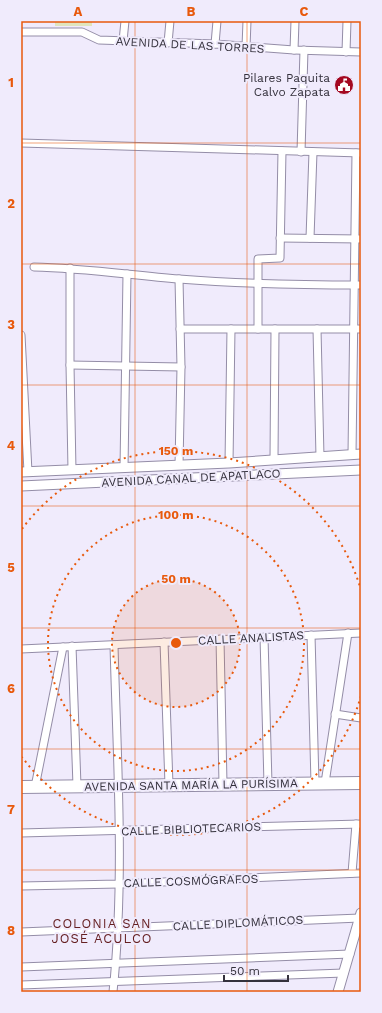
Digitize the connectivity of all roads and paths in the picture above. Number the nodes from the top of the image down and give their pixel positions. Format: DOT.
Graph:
graph roads {
  1 [pos="125,21"];
  2 [pos="170,21"];
  3 [pos="217,21"];
  4 [pos="247,21"];
  5 [pos="295,21"];
  6 [pos="347,21"];
  7 [pos="21,32"];
  8 [pos="123,41"];
  9 [pos="168,43"];
  10 [pos="215,44"];
  11 [pos="246,47"];
  12 [pos="294,50"];
  13 [pos="304,50"];
  14 [pos="346,52"];
  15 [pos="361,52"];
  16 [pos="21,143"];
  17 [pos="282,151"];
  18 [pos="301,152"];
  19 [pos="313,152"];
  20 [pos="358,153"];
  21 [pos="280,238"];
  22 [pos="310,238"];
  23 [pos="358,238"];
  24 [pos="34,267"];
  25 [pos="70,268"];
  26 [pos="127,274"];
  27 [pos="179,279"];
  28 [pos="258,284"];
  29 [pos="358,285"];
  30 [pos="180,329"];
  31 [pos="231,329"];
  32 [pos="258,329"];
  33 [pos="275,329"];
  34 [pos="317,329"];
  35 [pos="358,329"];
  36 [pos="21,335"];
  37 [pos="70,366"];
  38 [pos="126,367"];
  39 [pos="181,367"];
  40 [pos="356,454"];
  41 [pos="320,457"];
  42 [pos="274,459"];
  43 [pos="229,463"];
  44 [pos="179,465"];
  45 [pos="124,468"];
  46 [pos="72,470"];
  47 [pos="361,470"];
  48 [pos="24,472"];
  49 [pos="21,486"];
  50 [pos="348,633"];
  51 [pos="361,633"];
  52 [pos="311,635"];
  53 [pos="264,637"];
  54 [pos="220,639"];
  55 [pos="164,642"];
  56 [pos="114,645"];
  57 [pos="72,646"];
  58 [pos="63,647"];
  59 [pos="21,649"];
  60 [pos="335,714"];
  61 [pos="361,718"];
  62 [pos="320,783"];
  63 [pos="361,783"];
  64 [pos="223,784"];
  65 [pos="268,784"];
  66 [pos="169,785"];
  67 [pos="77,786"];
  68 [pos="118,786"];
  69 [pos="21,787"];
  70 [pos="35,787"];
  71 [pos="359,824"];
  72 [pos="119,831"];
  73 [pos="21,833"];
  74 [pos="361,873"];
  75 [pos="352,874"];
  76 [pos="119,884"];
  77 [pos="21,886"];
  78 [pos="360,915"];
  79 [pos="119,928"];
  80 [pos="21,932"];
  81 [pos="350,954"];
  82 [pos="116,963"];
  83 [pos="21,967"];
  84 [pos="344,973"];
  85 [pos="114,982"];
  86 [pos="21,985"];
  87 [pos="113,992"];
  88 [pos="338,992"];
  1 -- 8 [label="street"];
  2 -- 9 [label="street"];
  3 -- 10 [label="street"];
  4 -- 11 [label="street"];
  5 -- 12 [label="street"];
  6 -- 14 [label="street"];
  7 -- 8 [label="street, AVENIDA DE LAS TORRES"];
  8 -- 9 [label="street, AVENIDA DE LAS TORRES"];
  9 -- 10 [label="street, AVENIDA DE LAS TORRES"];
  10 -- 11 [label="street, AVENIDA DE LAS TORRES"];
  11 -- 12 [label="street, AVENIDA DE LAS TORRES"];
  12 -- 13 [label="street, AVENIDA DE LAS TORRES"];
  13 -- 14 [label="street, AVENIDA DE LAS TORRES"];
  13 -- 18 [label="street"];
  14 -- 15 [label="street, AVENIDA DE LAS TORRES"];
  16 -- 17 [label="street"];
  17 -- 18 [label="street"];
  17 -- 21 [label="street"];
  18 -- 19 [label="street"];
  19 -- 20 [label="street"];
  19 -- 22 [label="street"];
  20 -- 23 [label="street"];
  21 -- 22 [label="street"];
  21 -- 28 [label="street"];
  22 -- 23 [label="street"];
  23 -- 29 [label="street"];
  24 -- 25 [label="street"];
  25 -- 26 [label="street"];
  25 -- 37 [label="street"];
  26 -- 27 [label="street"];
  26 -- 38 [label="street"];
  27 -- 28 [label="street"];
  27 -- 30 [label="street"];
  28 -- 29 [label="street"];
  28 -- 32 [label="street"];
  29 -- 35 [label="street"];
  30 -- 31 [label="street"];
  30 -- 39 [label="street"];
  31 -- 32 [label="street"];
  31 -- 43 [label="street"];
  32 -- 33 [label="street"];
  33 -- 34 [label="street"];
  33 -- 42 [label="street"];
  34 -- 35 [label="street"];
  34 -- 41 [label="street"];
  35 -- 40 [label="street"];
  36 -- 48 [label="street"];
  37 -- 38 [label="street"];
  37 -- 46 [label="street"];
  38 -- 39 [label="street"];
  38 -- 45 [label="street"];
  39 -- 44 [label="street"];
  40 -- 41 [label="street, AVENIDA CANAL DE APATLACO"];
  41 -- 42 [label="street, AVENIDA CANAL DE APATLACO"];
  42 -- 43 [label="street, AVENIDA CANAL DE APATLACO"];
  43 -- 44 [label="street, AVENIDA CANAL DE APATLACO"];
  44 -- 45 [label="street, AVENIDA CANAL DE APATLACO"];
  45 -- 46 [label="street, AVENIDA CANAL DE APATLACO"];
  46 -- 48 [label="street, AVENIDA CANAL DE APATLACO"];
  47 -- 49 [label="street, AVENIDA CANAL DE APATLACO"];
  50 -- 51 [label="street, CALLE ANALISTAS"];
  50 -- 52 [label="street, CALLE ANALISTAS"];
  50 -- 60 [label="street"];
  52 -- 53 [label="street, CALLE ANALISTAS"];
  52 -- 62 [label="street"];
  53 -- 54 [label="street, CALLE ANALISTAS"];
  53 -- 65 [label="street"];
  54 -- 55 [label="street, CALLE ANALISTAS"];
  54 -- 64 [label="street"];
  55 -- 56 [label="street, CALLE ANALISTAS"];
  55 -- 66 [label="street"];
  56 -- 57 [label="street, CALLE ANALISTAS"];
  56 -- 68 [label="street"];
  57 -- 58 [label="street, CALLE ANALISTAS"];
  57 -- 67 [label="street"];
  58 -- 59 [label="street, CALLE ANALISTAS"];
  58 -- 70 [label="street"];
  60 -- 61 [label="street"];
  60 -- 62 [label="street"];
  62 -- 63 [label="main road, AVENIDA SANTA MARÍA LA PURÍSIMA"];
  62 -- 65 [label="main road, AVENIDA SANTA MARÍA LA PURÍSIMA"];
  64 -- 65 [label="main road, AVENIDA SANTA MARÍA LA PURÍSIMA"];
  64 -- 66 [label="main road, AVENIDA SANTA MARÍA LA PURÍSIMA"];
  66 -- 68 [label="main road, AVENIDA SANTA MARÍA LA PURÍSIMA"];
  67 -- 68 [label="main road, AVENIDA SANTA MARÍA LA PURÍSIMA"];
  67 -- 70 [label="main road, AVENIDA SANTA MARÍA LA PURÍSIMA"];
  68 -- 72 [label="street"];
  69 -- 70 [label="main road, AVENIDA SANTA MARÍA LA PURÍSIMA"];
  71 -- 72 [label="street, CALLE BIBLIOTECARIOS"];
  71 -- 75 [label="street"];
  72 -- 73 [label="street, CALLE BIBLIOTECARIOS"];
  72 -- 76 [label="street"];
  74 -- 75 [label="street, CALLE COSMÓGRAFOS"];
  75 -- 76 [label="street, CALLE COSMÓGRAFOS"];
  76 -- 77 [label="street, CALLE COSMÓGRAFOS"];
  76 -- 79 [label="street"];
  78 -- 79 [label="street, CALLE DIPLOMÁTICOS"];
  78 -- 81 [label="street"];
  79 -- 80 [label="street, CALLE DIPLOMÁTICOS"];
  79 -- 82 [label="street"];
  81 -- 82 [label="street"];
  81 -- 84 [label="street"];
  82 -- 83 [label="street"];
  82 -- 85 [label="street"];
  84 -- 85 [label="street"];
  84 -- 88 [label="street"];
  85 -- 86 [label="street"];
  85 -- 87 [label="street"];
}
